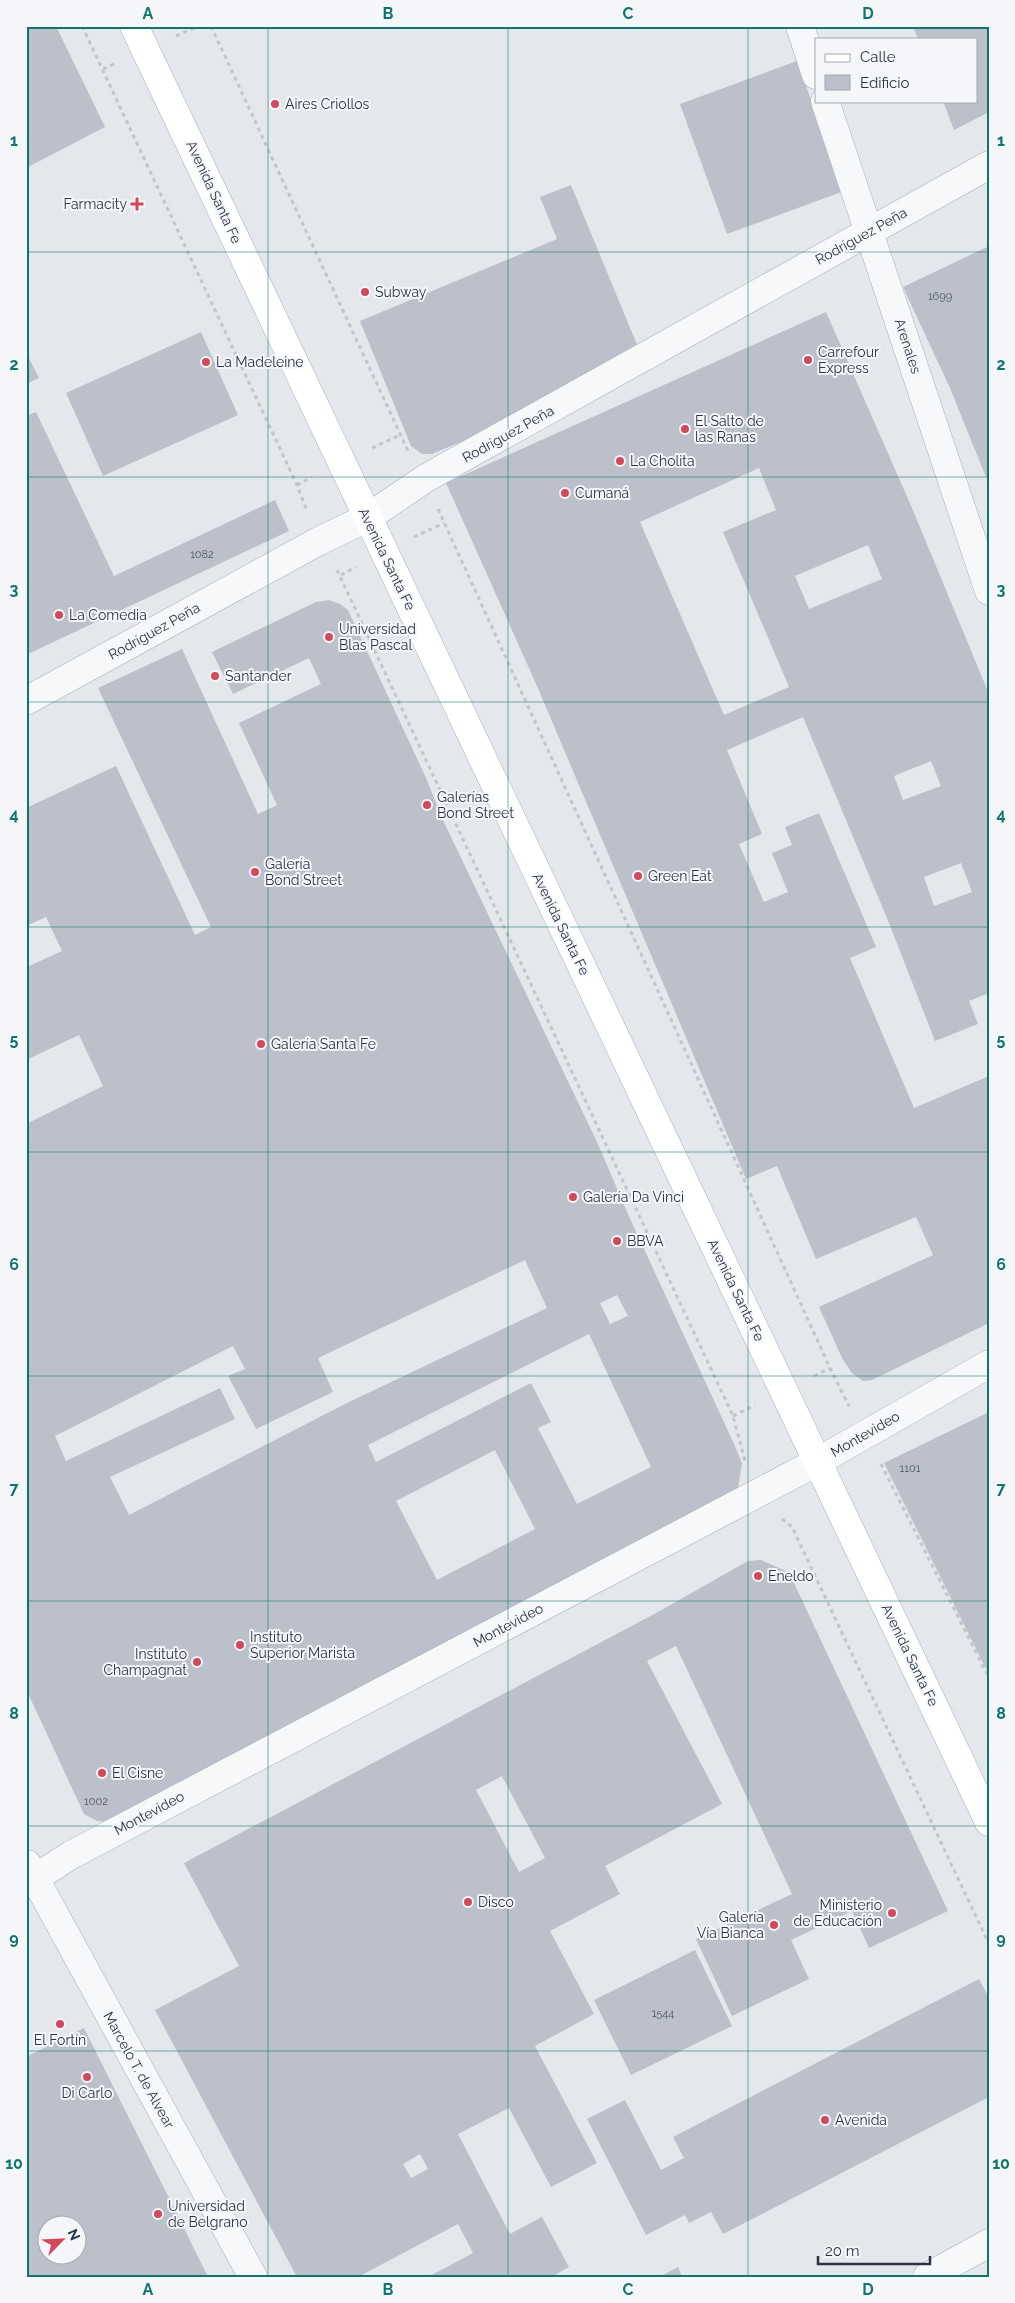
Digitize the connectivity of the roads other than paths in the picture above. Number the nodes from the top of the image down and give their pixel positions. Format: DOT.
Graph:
graph roads {
  1 [pos="134,26"];
  2 [pos="800,26"];
  3 [pos="815,72"];
  4 [pos="825,102"];
  5 [pos="989,165"];
  6 [pos="870,232"];
  7 [pos="367,518"];
  8 [pos="989,591"];
  9 [pos="26,701"];
  10 [pos="989,1364"];
  11 [pos="817,1462"];
  12 [pos="989,1822"];
  13 [pos="29,1876"];
  14 [pos="989,2243"];
  15 [pos="253,2277"];
  16 [pos="926,2277"];
  1 -- 7 [label="main road, Avenida Santa Fe"];
  2 -- 3 [label="street"];
  4 -- 6 [label="street, Arenales"];
  5 -- 6 [label="street, Rodríguez Peña"];
  6 -- 7 [label="street, Rodríguez Peña"];
  6 -- 8 [label="street, Arenales"];
  7 -- 9 [label="street, Rodríguez Peña"];
  7 -- 11 [label="main road, Avenida Santa Fe"];
  10 -- 11 [label="street, Montevideo"];
  11 -- 12 [label="main road, Avenida Santa Fe"];
  11 -- 13 [label="street, Montevideo"];
  13 -- 15 [label="street, Marcelo T. de Alvear"];
  14 -- 16 [label="street"];
}
